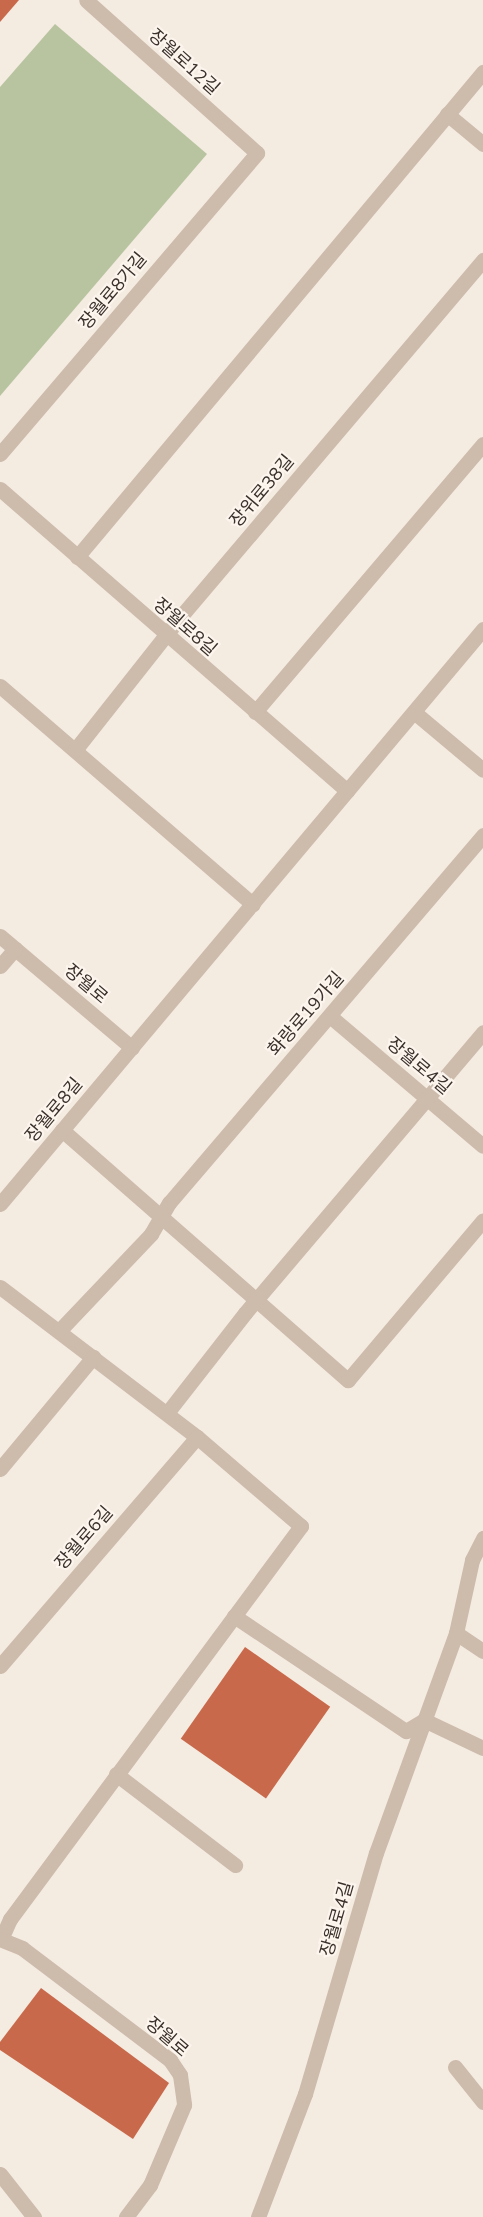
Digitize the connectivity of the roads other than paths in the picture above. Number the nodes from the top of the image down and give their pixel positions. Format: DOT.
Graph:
graph roads {
  1 [pos="86,0"];
  2 [pos="483,72"];
  3 [pos="447,114"];
  4 [pos="483,144"];
  5 [pos="256,153"];
  6 [pos="483,260"];
  7 [pos="483,444"];
  8 [pos="0,454"];
  9 [pos="0,489"];
  10 [pos="76,557"];
  11 [pos="483,629"];
  12 [pos="165,636"];
  13 [pos="0,686"];
  14 [pos="255,712"];
  15 [pos="414,712"];
  16 [pos="75,750"];
  17 [pos="483,770"];
  18 [pos="348,791"];
  19 [pos="483,835"];
  20 [pos="253,904"];
  21 [pos="0,936"];
  22 [pos="15,949"];
  23 [pos="0,966"];
  24 [pos="331,1017"];
  25 [pos="483,1032"];
  26 [pos="132,1048"];
  27 [pos="425,1097"];
  28 [pos="62,1130"];
  29 [pos="483,1146"];
  30 [pos="0,1204"];
  31 [pos="160,1219"];
  32 [pos="483,1220"];
  33 [pos="0,1287"];
  34 [pos="256,1300"];
  35 [pos="59,1331"];
  36 [pos="93,1357"];
  37 [pos="166,1413"];
  38 [pos="197,1437"];
  39 [pos="0,1470"];
  40 [pos="483,1538"];
  41 [pos="234,1616"];
  42 [pos="456,1633"];
  43 [pos="483,1651"];
  44 [pos="0,1666"];
  45 [pos="424,1720"];
  46 [pos="483,1748"];
  47 [pos="117,1774"];
  48 [pos="235,1865"];
  49 [pos="1,1939"];
  50 [pos="455,2067"];
  51 [pos="483,2102"];
  52 [pos="0,2174"];
  53 [pos="34,2217"];
  54 [pos="126,2217"];
  55 [pos="258,2217"];
  1 -- 5 [label="street, 장월로12길"];
  2 -- 3 [label="street"];
  3 -- 4 [label="street"];
  3 -- 10 [label="street"];
  5 -- 8 [label="street, 장월로8가길"];
  6 -- 12 [label="street, 장위로38길"];
  7 -- 14 [label="street"];
  9 -- 10 [label="street, 장월로8길"];
  10 -- 12 [label="street, 장월로8길"];
  11 -- 15 [label="street, 장월로8길"];
  12 -- 14 [label="street, 장월로8길"];
  12 -- 16 [label="street, 장위로38길"];
  13 -- 16 [label="street"];
  14 -- 18 [label="street, 장월로8길"];
  15 -- 17 [label="street"];
  15 -- 18 [label="street, 장월로8길"];
  16 -- 20 [label="street"];
  18 -- 20 [label="street, 장월로8길"];
  19 -- 24 [label="street, 화랑로19가길"];
  20 -- 26 [label="street, 장월로8길"];
  21 -- 22 [label="street, 장월로"];
  22 -- 23 [label="street"];
  22 -- 26 [label="street, 장월로"];
  24 -- 27 [label="street, 장월로4길"];
  24 -- 31 [label="street, 화랑로19가길"];
  25 -- 27 [label="street"];
  26 -- 28 [label="street, 장월로8길"];
  27 -- 29 [label="street, 장월로4길"];
  27 -- 34 [label="street"];
  28 -- 30 [label="street, 장월로8길"];
  28 -- 31 [label="street"];
  31 -- 34 [label="street"];
  31 -- 35 [label="street, 화랑로19가길"];
  32 -- 34 [label="street"];
  33 -- 35 [label="street"];
  34 -- 37 [label="street"];
  35 -- 36 [label="street"];
  36 -- 37 [label="street"];
  36 -- 39 [label="street"];
  37 -- 38 [label="street"];
  38 -- 41 [label="street"];
  38 -- 44 [label="street, 장월로6길"];
  40 -- 42 [label="street, 장월로4길"];
  41 -- 45 [label="street"];
  41 -- 47 [label="street"];
  42 -- 43 [label="street"];
  42 -- 45 [label="street, 장월로4길"];
  45 -- 46 [label="street"];
  45 -- 55 [label="street, 장월로4길"];
  47 -- 48 [label="street"];
  47 -- 49 [label="street"];
  49 -- 54 [label="street, 장월로"];
  50 -- 51 [label="street"];
  52 -- 53 [label="street"];
}
